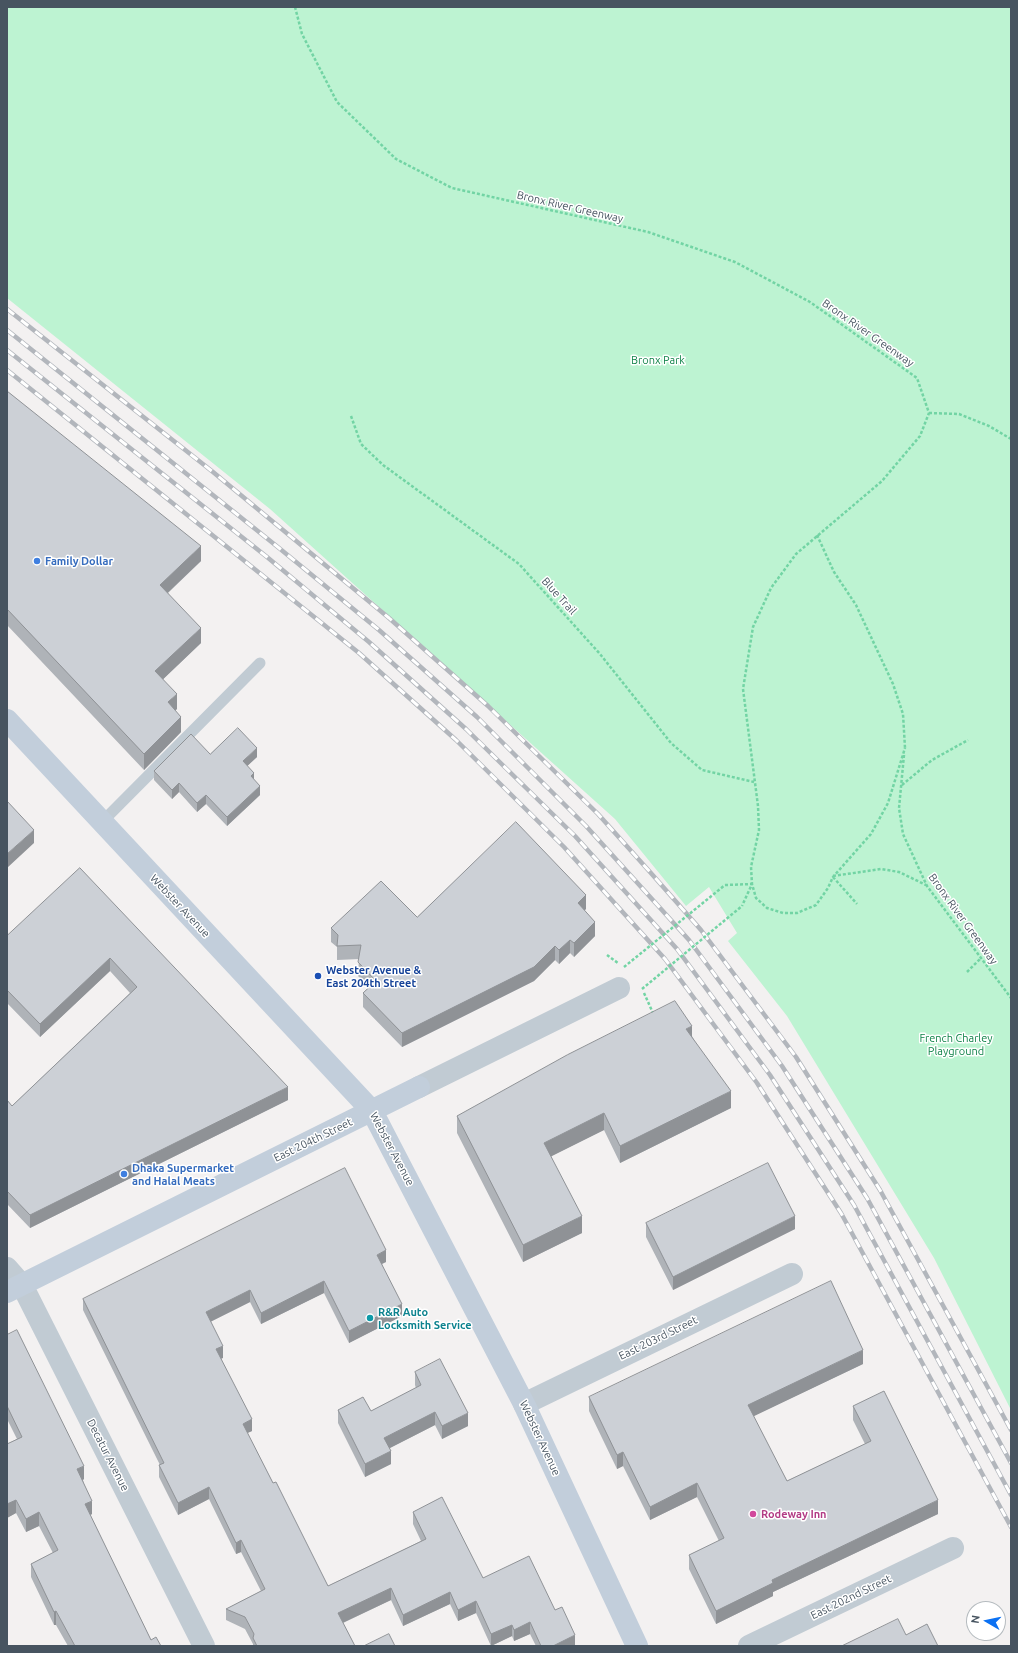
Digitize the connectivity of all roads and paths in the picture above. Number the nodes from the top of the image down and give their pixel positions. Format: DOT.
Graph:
graph roads {
  1 [pos="295,7"];
  2 [pos="929,413"];
  3 [pos="351,416"];
  4 [pos="1011,439"];
  5 [pos="817,535"];
  6 [pos="260,663"];
  7 [pos="7,720"];
  8 [pos="968,740"];
  9 [pos="905,748"];
  10 [pos="754,782"];
  11 [pos="901,785"];
  12 [pos="102,822"];
  13 [pos="833,877"];
  14 [pos="752,884"];
  15 [pos="927,886"];
  16 [pos="857,904"];
  17 [pos="607,955"];
  18 [pos="982,958"];
  19 [pos="967,972"];
  20 [pos="619,988"];
  21 [pos="1011,998"];
  22 [pos="653,1013"];
  23 [pos="420,1088"];
  24 [pos="372,1111"];
  25 [pos="7,1268"];
  26 [pos="792,1274"];
  27 [pos="15,1288"];
  28 [pos="524,1404"];
  29 [pos="953,1548"];
  30 [pos="204,1646"];
  31 [pos="637,1646"];
  32 [pos="749,1646"];
  1 -- 2 [label="path, Bronx River Greenway"];
  2 -- 4 [label="path"];
  2 -- 5 [label="path"];
  3 -- 10 [label="path, Blue Trail"];
  5 -- 9 [label="path, Bronx River Greenway"];
  5 -- 10 [label="path"];
  6 -- 12 [label="lane"];
  7 -- 12 [label="main road, Webster Avenue"];
  8 -- 11 [label="path"];
  9 -- 11 [label="path, Bronx River Greenway"];
  9 -- 13 [label="path"];
  10 -- 14 [label="path"];
  11 -- 15 [label="path, Bronx River Greenway"];
  12 -- 24 [label="main road, Webster Avenue"];
  13 -- 14 [label="path"];
  13 -- 15 [label="path"];
  13 -- 16 [label="path"];
  14 -- 17 [label="path, bridge"];
  14 -- 22 [label="path, bridge"];
  15 -- 18 [label="path, Bronx River Greenway"];
  18 -- 19 [label="path"];
  18 -- 21 [label="path, Bronx River Greenway"];
  20 -- 23 [label="street, East 204th Street"];
  23 -- 24 [label="main road, East 204th Street"];
  24 -- 27 [label="main road, East 204th Street"];
  24 -- 28 [label="main road, Webster Avenue"];
  25 -- 27 [label="street, Decatur Avenue"];
  26 -- 28 [label="street, East 203rd Street"];
  27 -- 30 [label="street, Decatur Avenue"];
  28 -- 31 [label="main road, Webster Avenue"];
  29 -- 32 [label="street, East 202nd Street"];
}
